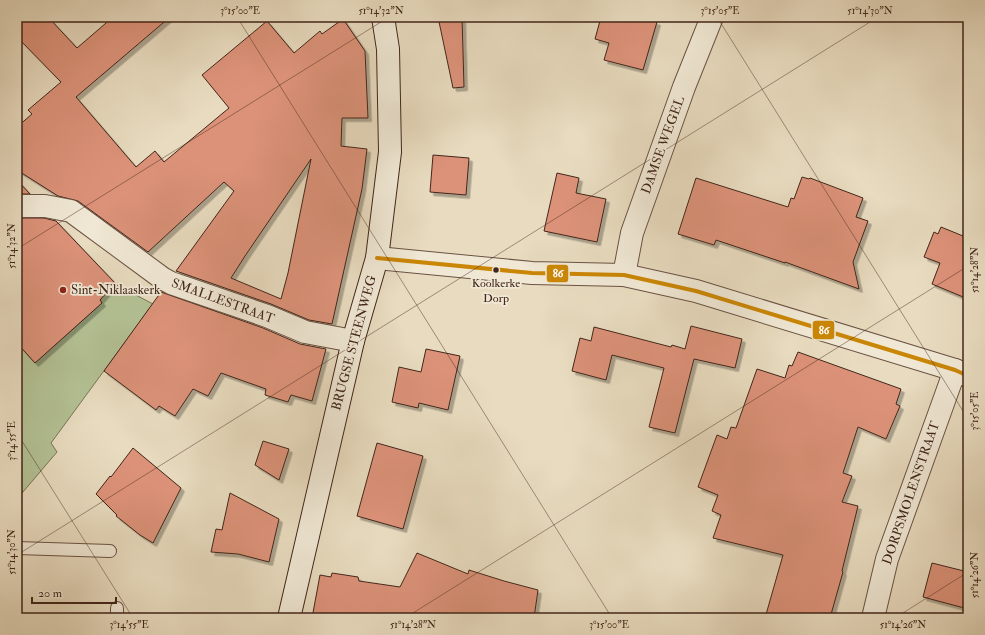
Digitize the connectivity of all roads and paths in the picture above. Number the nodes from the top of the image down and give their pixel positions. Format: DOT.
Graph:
graph roads {
  1 [pos="383,17"];
  2 [pos="712,17"];
  3 [pos="17,206"];
  4 [pos="377,258"];
  5 [pos="624,275"];
  6 [pos="353,341"];
  7 [pos="961,373"];
  8 [pos="17,548"];
  9 [pos="110,551"];
  10 [pos="289,618"];
  11 [pos="873,618"];
  1 -- 4 [label="street, BRUGSE STEENWEG"];
  2 -- 5 [label="street, DAMSE WEGEL"];
  3 -- 6 [label="street, SMALLESTRAAT"];
  4 -- 5 [label="street"];
  4 -- 6 [label="street, BRUGSE STEENWEG"];
  5 -- 7 [label="street"];
  6 -- 10 [label="street, BRUGSE STEENWEG"];
  7 -- 11 [label="street, DORPSMOLENSTRAAT"];
  8 -- 9 [label="lane"];
}
